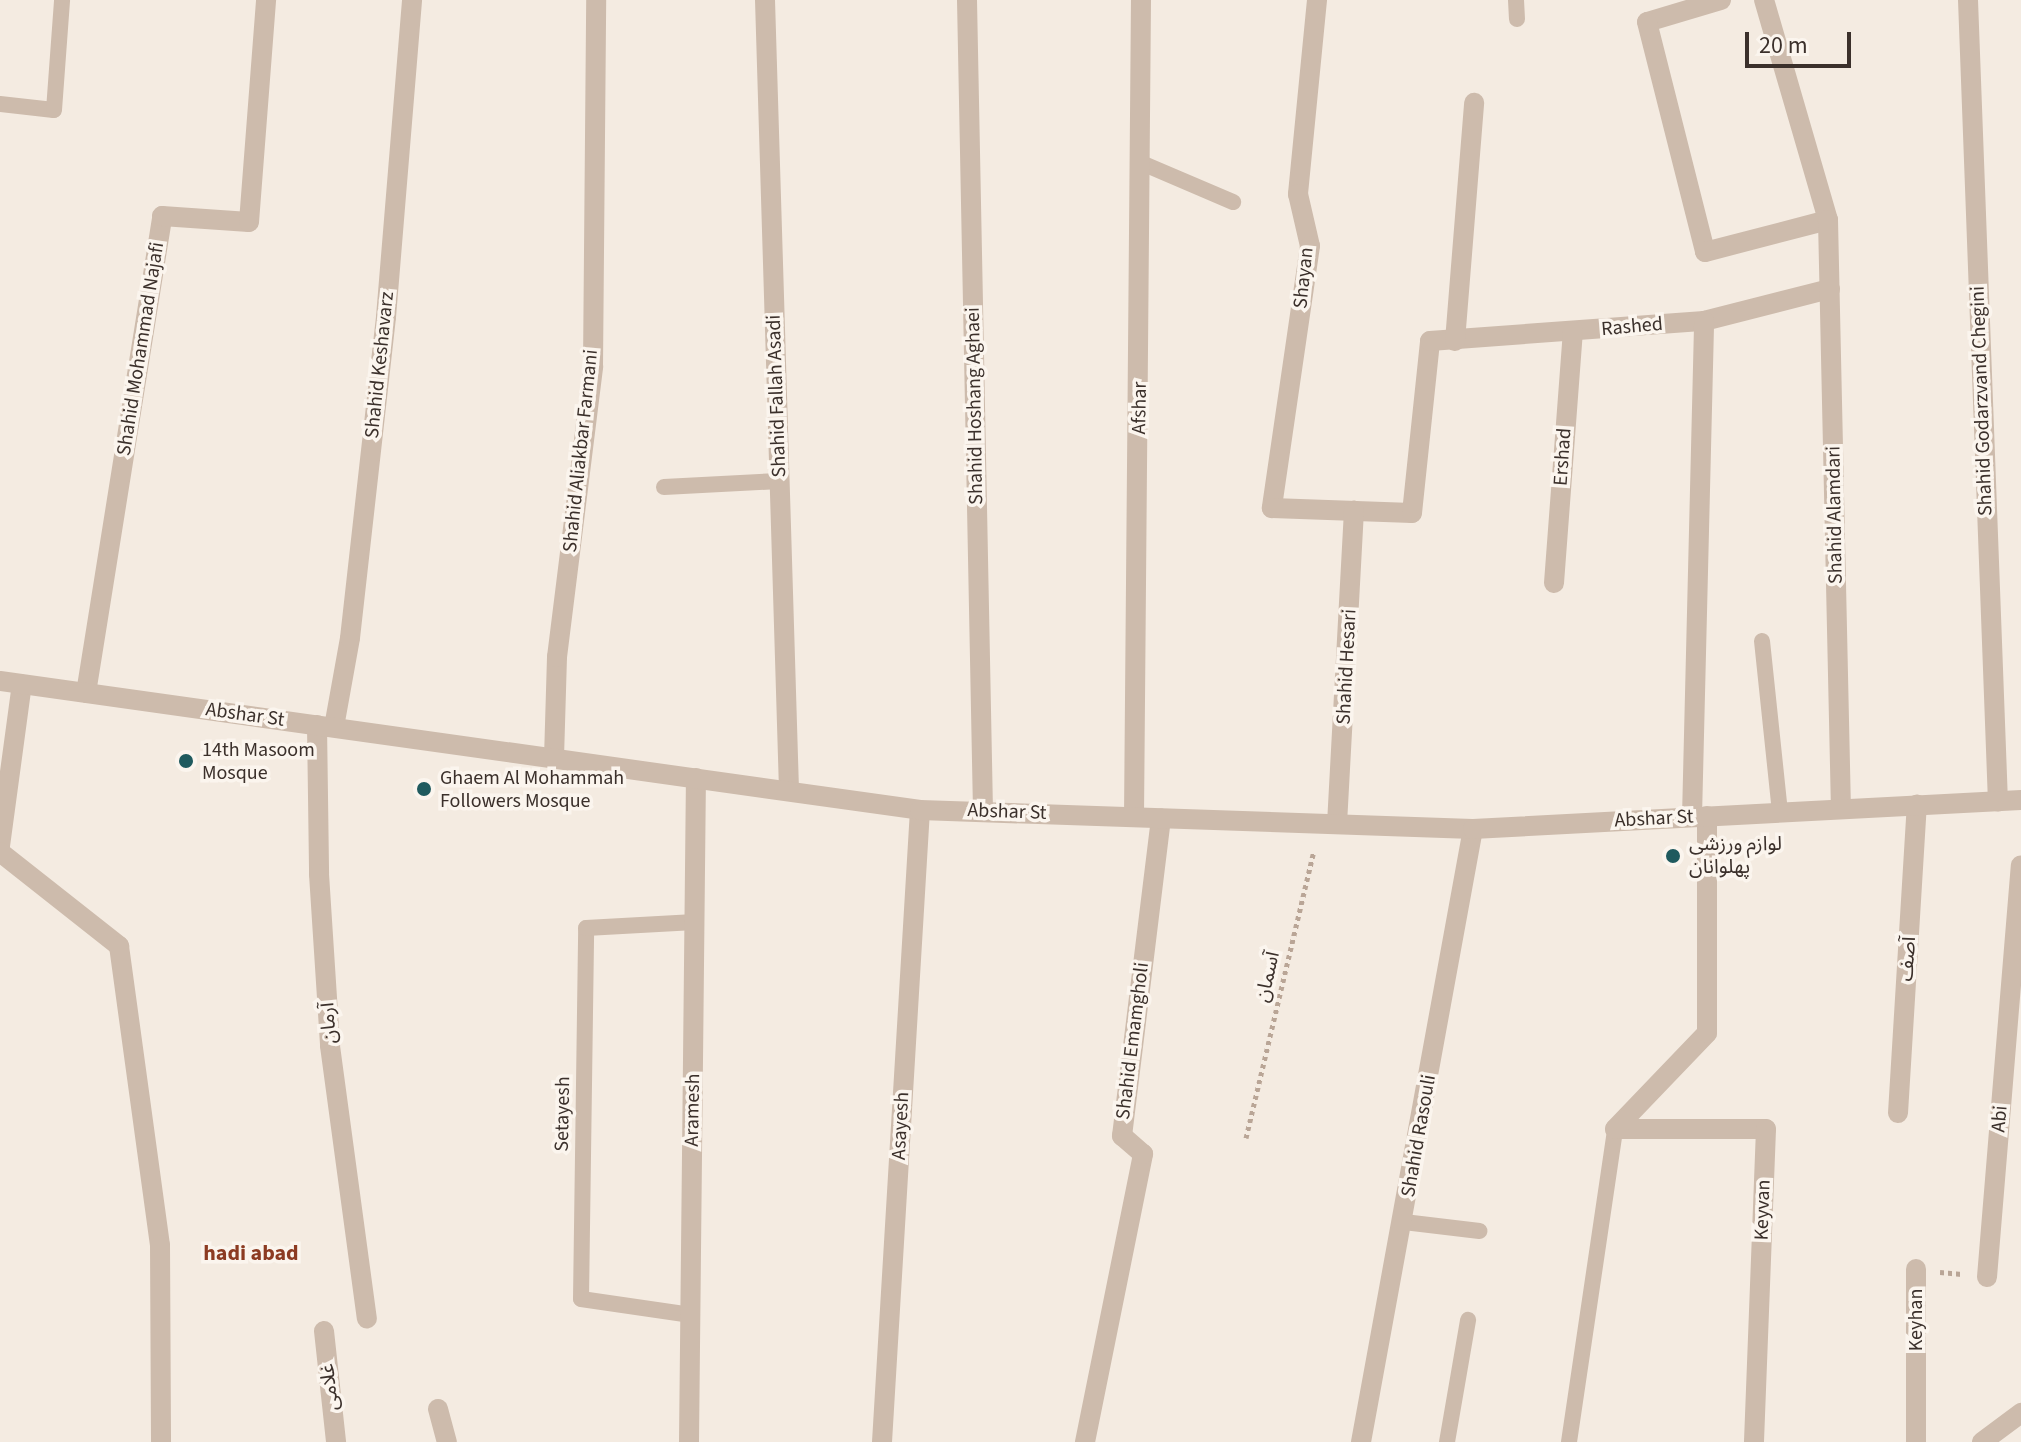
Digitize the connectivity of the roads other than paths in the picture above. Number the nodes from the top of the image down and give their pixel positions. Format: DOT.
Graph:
graph roads {
  1 [pos="62,0"];
  2 [pos="266,0"];
  3 [pos="412,0"];
  4 [pos="596,0"];
  5 [pos="765,0"];
  6 [pos="967,0"];
  7 [pos="1141,0"];
  8 [pos="1317,0"];
  9 [pos="1516,0"];
  10 [pos="1764,0"];
  11 [pos="1968,0"];
  12 [pos="1710,2"];
  13 [pos="1517,19"];
  14 [pos="1474,103"];
  15 [pos="0,104"];
  16 [pos="1144,164"];
  17 [pos="1233,202"];
  18 [pos="1828,220"];
  19 [pos="1830,289"];
  20 [pos="1704,321"];
  21 [pos="1573,332"];
  22 [pos="1455,341"];
  23 [pos="779,481"];
  24 [pos="664,487"];
  25 [pos="1354,510"];
  26 [pos="1554,583"];
  27 [pos="1762,641"];
  28 [pos="0,681"];
  29 [pos="22,684"];
  30 [pos="86,693"];
  31 [pos="326,726"];
  32 [pos="554,758"];
  33 [pos="696,778"];
  34 [pos="789,791"];
  35 [pos="2021,800"];
  36 [pos="1998,801"];
  37 [pos="1917,805"];
  38 [pos="1841,809"];
  39 [pos="920,810"];
  40 [pos="983,812"];
  41 [pos="1780,813"];
  42 [pos="1134,817"];
  43 [pos="1699,817"];
  44 [pos="1161,818"];
  45 [pos="1329,824"];
  46 [pos="1473,829"];
  47 [pos="0,846"];
  48 [pos="0,852"];
  49 [pos="2021,865"];
  50 [pos="695,922"];
  51 [pos="1898,1113"];
  52 [pos="1615,1129"];
  53 [pos="1404,1222"];
  54 [pos="1479,1231"];
  55 [pos="1916,1269"];
  56 [pos="1987,1277"];
  57 [pos="691,1315"];
  58 [pos="367,1319"];
  59 [pos="1468,1320"];
  60 [pos="324,1331"];
  61 [pos="438,1409"];
  62 [pos="2021,1413"];
  63 [pos="161,1442"];
  64 [pos="336,1442"];
  65 [pos="447,1442"];
  66 [pos="689,1442"];
  67 [pos="882,1442"];
  68 [pos="1085,1442"];
  69 [pos="1361,1442"];
  70 [pos="1447,1442"];
  71 [pos="1569,1442"];
  72 [pos="1754,1442"];
  73 [pos="1916,1442"];
  74 [pos="1982,1442"];
  1 -- 15 [label="lane"];
  2 -- 30 [label="street, Shahid Mohammad Najafi"];
  3 -- 31 [label="street, Shahid Keshavarz"];
  4 -- 32 [label="street, Shahid Aliakbar Farmani"];
  5 -- 23 [label="street, Shahid Fallah Asadi"];
  6 -- 40 [label="street, Shahid Hoshang Aghaei"];
  7 -- 16 [label="street, Afshar"];
  8 -- 25 [label="street, Shayan"];
  9 -- 13 [label="lane"];
  10 -- 18 [label="street, Shahid Alamdari"];
  11 -- 36 [label="street, Shahid Godarzvand Chegini"];
  12 -- 18 [label="street"];
  14 -- 22 [label="street"];
  16 -- 17 [label="lane"];
  16 -- 42 [label="street, Afshar"];
  18 -- 19 [label="street, Shahid Alamdari"];
  19 -- 20 [label="street, Rashed"];
  19 -- 38 [label="street, Shahid Alamdari"];
  20 -- 21 [label="street, Rashed"];
  20 -- 43 [label="street"];
  21 -- 22 [label="street, Rashed"];
  21 -- 26 [label="street, Ershad"];
  22 -- 25 [label="street, Rashed"];
  23 -- 24 [label="lane"];
  23 -- 34 [label="street, Shahid Fallah Asadi"];
  25 -- 45 [label="street, Shahid Hesari"];
  27 -- 41 [label="lane"];
  28 -- 29 [label="street, Abshar St"];
  29 -- 30 [label="street, Abshar St"];
  29 -- 47 [label="street"];
  30 -- 31 [label="street, Abshar St"];
  31 -- 32 [label="street, Abshar St"];
  31 -- 58 [label="street, آرمان"];
  32 -- 33 [label="street, Abshar St"];
  33 -- 34 [label="street, Abshar St"];
  33 -- 50 [label="street, Aramesh"];
  34 -- 39 [label="street, Abshar St"];
  35 -- 36 [label="street, Abshar St"];
  36 -- 37 [label="street, Abshar St"];
  37 -- 38 [label="street, Abshar St"];
  37 -- 51 [label="street, آصف"];
  38 -- 41 [label="street, Abshar St"];
  39 -- 40 [label="street, Abshar St"];
  39 -- 67 [label="street, Asayesh"];
  40 -- 42 [label="street, Abshar St"];
  41 -- 43 [label="street, Abshar St"];
  42 -- 44 [label="street, Abshar St"];
  43 -- 46 [label="street, Abshar St"];
  43 -- 52 [label="street"];
  44 -- 45 [label="street, Abshar St"];
  44 -- 68 [label="street, Shahid Emamgholi"];
  45 -- 46 [label="street, Abshar St"];
  46 -- 53 [label="street, Shahid Rasouli"];
  48 -- 63 [label="street"];
  49 -- 56 [label="street, Abi"];
  50 -- 57 [label="street, Aramesh"];
  50 -- 57 [label="lane, Setayesh"];
  52 -- 71 [label="lane"];
  52 -- 72 [label="street, Keyvan"];
  53 -- 54 [label="lane"];
  53 -- 69 [label="street, Shahid Rasouli"];
  55 -- 73 [label="street, Keyhan"];
  57 -- 66 [label="street, Aramesh"];
  59 -- 70 [label="lane"];
  60 -- 64 [label="street, غلامی"];
  61 -- 65 [label="street"];
  62 -- 74 [label="street"];
}
